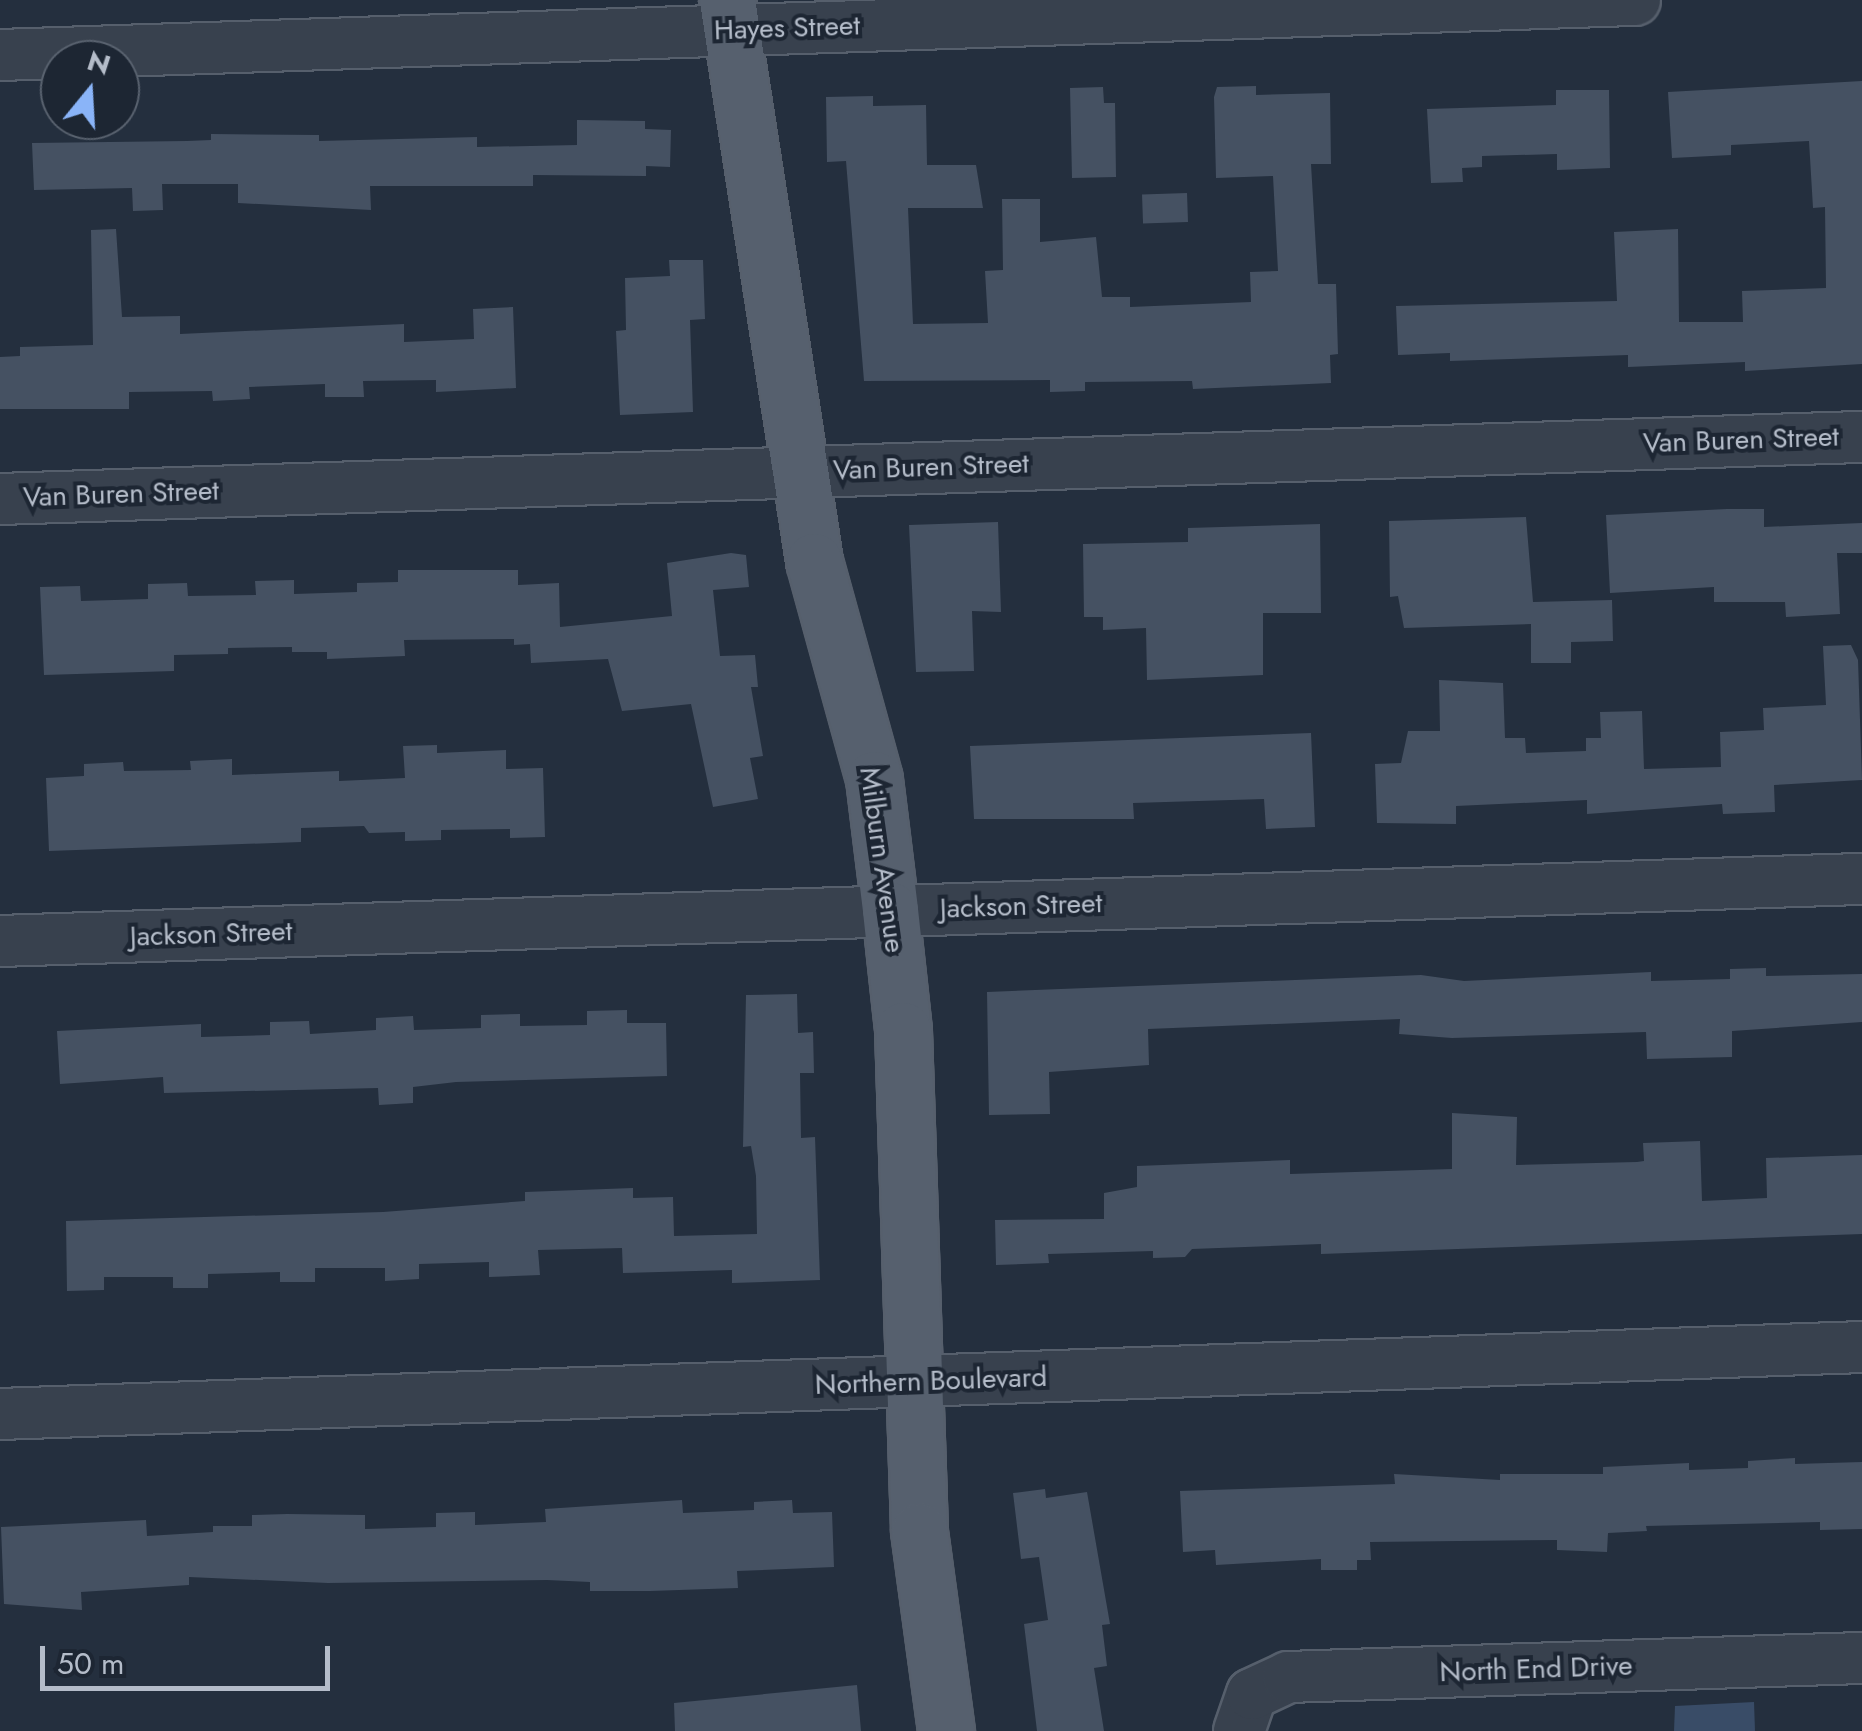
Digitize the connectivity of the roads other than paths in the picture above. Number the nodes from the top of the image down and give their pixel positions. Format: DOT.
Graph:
graph roads {
  1 [pos="1635,0"];
  2 [pos="730,15"];
  3 [pos="0,55"];
  4 [pos="1862,436"];
  5 [pos="801,471"];
  6 [pos="0,499"];
  7 [pos="1862,879"];
  8 [pos="890,910"];
  9 [pos="0,941"];
  10 [pos="1862,1348"];
  11 [pos="915,1382"];
  12 [pos="0,1414"];
  13 [pos="1862,1658"];
  14 [pos="946,1731"];
  15 [pos="1239,1731"];
  1 -- 2 [label="street, Hayes Street"];
  2 -- 3 [label="street, Hayes Street"];
  2 -- 5 [label="main road, Milburn Avenue"];
  4 -- 5 [label="street, Van Buren Street"];
  5 -- 6 [label="street, Van Buren Street"];
  5 -- 8 [label="main road, Milburn Avenue"];
  7 -- 8 [label="street, Jackson Street"];
  8 -- 9 [label="street, Jackson Street"];
  8 -- 11 [label="main road, Milburn Avenue"];
  10 -- 11 [label="street, Northern Boulevard"];
  11 -- 12 [label="street, Northern Boulevard"];
  11 -- 14 [label="main road, Milburn Avenue"];
  13 -- 15 [label="street, North End Drive"];
}
